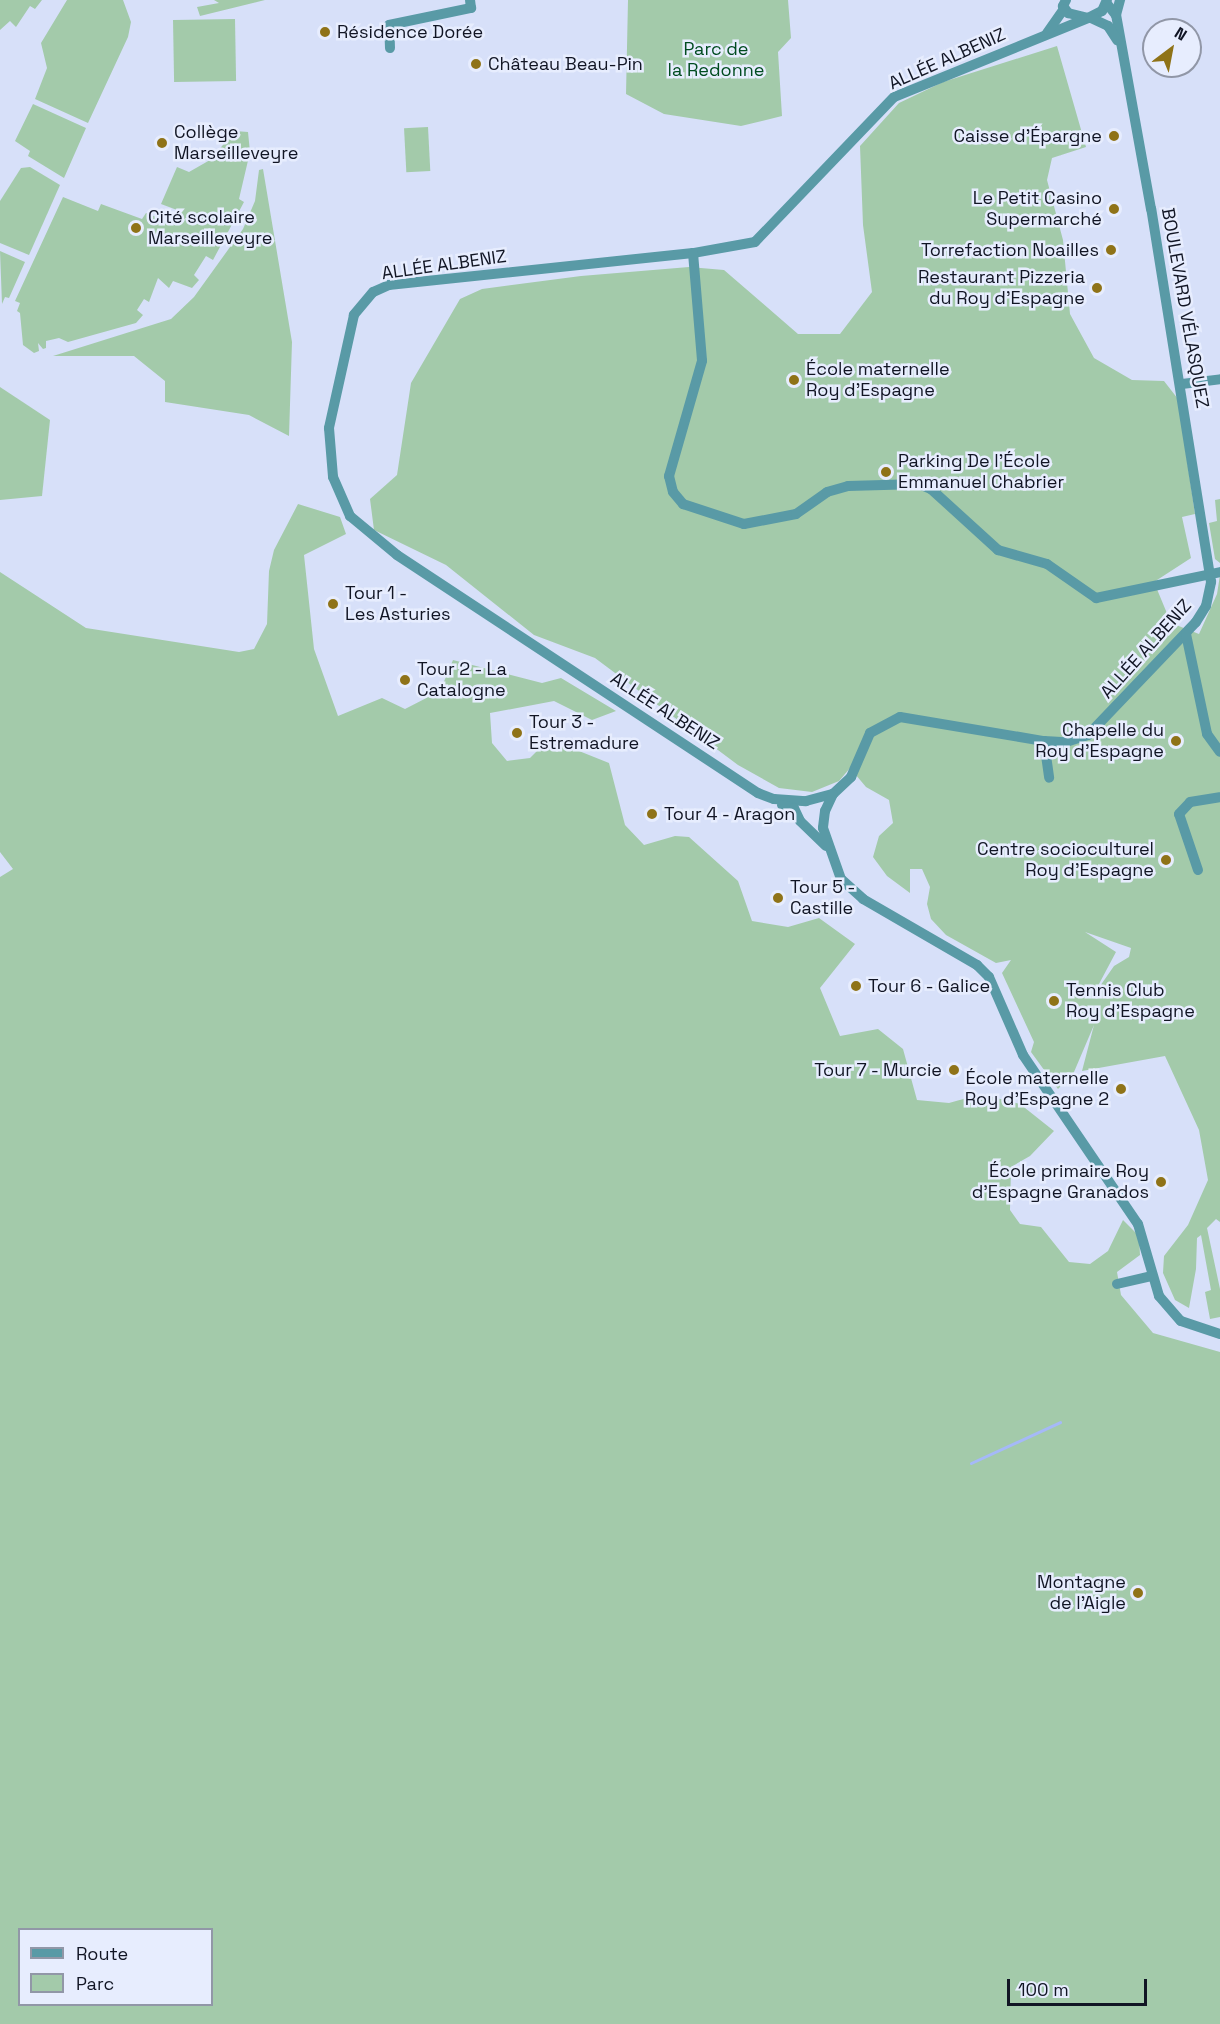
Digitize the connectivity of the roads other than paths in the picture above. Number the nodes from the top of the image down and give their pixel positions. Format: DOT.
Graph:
graph roads {
  1 [pos="470,0"];
  2 [pos="1120,0"];
  3 [pos="1108,1"];
  4 [pos="1063,4"];
  5 [pos="1116,15"];
  6 [pos="1089,18"];
  7 [pos="1045,34"];
  8 [pos="390,48"];
  9 [pos="1122,50"];
  10 [pos="693,253"];
  11 [pos="1220,379"];
  12 [pos="1182,384"];
  13 [pos="1215,573"];
  14 [pos="1186,634"];
  15 [pos="1044,741"];
  16 [pos="1220,752"];
  17 [pos="1049,778"];
  18 [pos="759,793"];
  19 [pos="833,794"];
  20 [pos="1220,797"];
  21 [pos="806,801"];
  22 [pos="794,808"];
  23 [pos="826,846"];
  24 [pos="1198,870"];
  25 [pos="1151,1276"];
  26 [pos="1117,1284"];
  27 [pos="1220,1334"];
  1 -- 8 [label="street"];
  2 -- 5 [label="street"];
  3 -- 5 [label="street, BOULEVARD VÉLASQUEZ"];
  3 -- 6 [label="street"];
  4 -- 6 [label="street, BOULEVARD VÉLASQUEZ"];
  4 -- 7 [label="street, ALLÉE ALBENIZ"];
  5 -- 9 [label="street, BOULEVARD VÉLASQUEZ"];
  6 -- 7 [label="street, ALLÉE ALBENIZ"];
  6 -- 9 [label="street, BOULEVARD VÉLASQUEZ"];
  7 -- 10 [label="street, ALLÉE ALBENIZ"];
  9 -- 12 [label="street, BOULEVARD VÉLASQUEZ"];
  10 -- 13 [label="street"];
  10 -- 18 [label="street, ALLÉE ALBENIZ"];
  11 -- 12 [label="street"];
  12 -- 13 [label="street, BOULEVARD VÉLASQUEZ"];
  13 -- 14 [label="street, ALLÉE ALBENIZ"];
  14 -- 15 [label="street, ALLÉE ALBENIZ"];
  14 -- 16 [label="street"];
  15 -- 17 [label="street"];
  15 -- 19 [label="street, ALLÉE ALBENIZ"];
  18 -- 21 [label="street, ALLÉE ALBENIZ"];
  18 -- 22 [label="street"];
  19 -- 21 [label="street, ALLÉE ALBENIZ"];
  19 -- 23 [label="street"];
  20 -- 24 [label="street"];
  21 -- 22 [label="street, ALLÉE ALBENIZ"];
  22 -- 23 [label="street"];
  23 -- 25 [label="street"];
  25 -- 26 [label="street"];
  25 -- 27 [label="street"];
}
